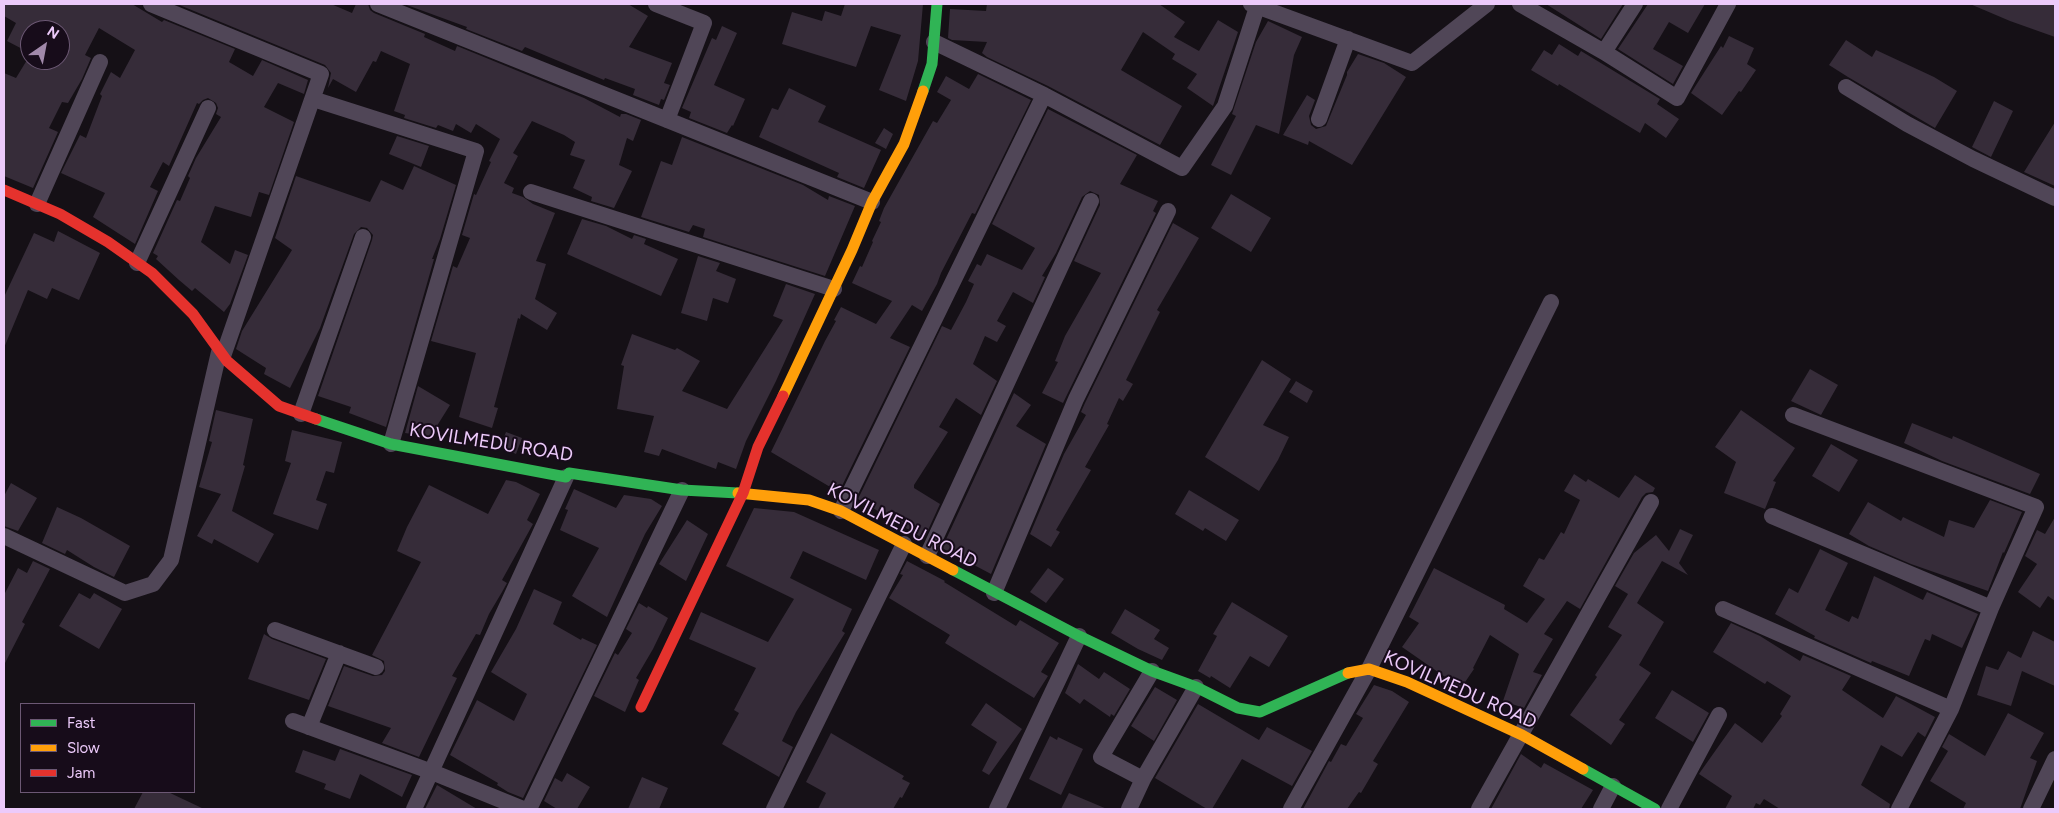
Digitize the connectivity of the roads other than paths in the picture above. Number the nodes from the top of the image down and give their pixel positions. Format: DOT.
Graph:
graph roads {
  1 [pos="151,4"];
  2 [pos="378,4"];
  3 [pos="656,4"];
  4 [pos="937,4"];
  5 [pos="1255,4"];
  6 [pos="1520,4"];
  7 [pos="1635,4"];
  8 [pos="1728,4"];
  9 [pos="1480,5"];
  10 [pos="1348,39"];
  11 [pos="934,42"];
  12 [pos="1604,52"];
  13 [pos="100,62"];
  14 [pos="1846,87"];
  15 [pos="1044,95"];
  16 [pos="313,99"];
  17 [pos="208,108"];
  18 [pos="1319,119"];
  19 [pos="667,120"];
  20 [pos="4,190"];
  21 [pos="531,192"];
  22 [pos="2055,198"];
  23 [pos="1091,201"];
  24 [pos="872,202"];
  25 [pos="38,204"];
  26 [pos="1168,211"];
  27 [pos="363,237"];
  28 [pos="137,263"];
  29 [pos="834,288"];
  30 [pos="1551,302"];
  31 [pos="221,354"];
  32 [pos="301,414"];
  33 [pos="1793,415"];
  34 [pos="391,444"];
  35 [pos="566,476"];
  36 [pos="682,490"];
  37 [pos="743,493"];
  38 [pos="1652,502"];
  39 [pos="841,511"];
  40 [pos="1772,516"];
  41 [pos="4,536"];
  42 [pos="904,544"];
  43 [pos="927,556"];
  44 [pos="994,593"];
  45 [pos="1991,608"];
  46 [pos="1723,609"];
  47 [pos="275,630"];
  48 [pos="1079,636"];
  49 [pos="339,653"];
  50 [pos="376,667"];
  51 [pos="1369,669"];
  52 [pos="1152,671"];
  53 [pos="1196,687"];
  54 [pos="641,707"];
  55 [pos="1951,709"];
  56 [pos="1719,715"];
  57 [pos="293,721"];
  58 [pos="309,727"];
  59 [pos="1522,735"];
  60 [pos="2055,759"];
  61 [pos="432,772"];
  62 [pos="1143,779"];
  63 [pos="1613,786"];
  64 [pos="414,809"];
  65 [pos="522,809"];
  66 [pos="529,809"];
  67 [pos="774,809"];
  68 [pos="997,809"];
  69 [pos="1129,809"];
  70 [pos="1291,809"];
  71 [pos="1479,809"];
  72 [pos="1601,809"];
  73 [pos="1656,809"];
  74 [pos="1669,809"];
  75 [pos="1899,809"];
  76 [pos="2031,809"];
  1 -- 16 [label="street"];
  2 -- 19 [label="street"];
  3 -- 19 [label="street"];
  4 -- 11 [label="street"];
  5 -- 10 [label="street"];
  5 -- 15 [label="street"];
  6 -- 12 [label="street"];
  7 -- 12 [label="street"];
  8 -- 12 [label="street"];
  9 -- 10 [label="street"];
  10 -- 18 [label="street"];
  11 -- 15 [label="street"];
  11 -- 24 [label="street"];
  13 -- 25 [label="street"];
  14 -- 22 [label="street"];
  15 -- 39 [label="street"];
  16 -- 31 [label="street"];
  16 -- 34 [label="street"];
  17 -- 28 [label="street"];
  19 -- 24 [label="street"];
  20 -- 25 [label="street, KOVILMEDU ROAD"];
  21 -- 29 [label="street"];
  23 -- 43 [label="street"];
  24 -- 29 [label="street"];
  25 -- 28 [label="street, KOVILMEDU ROAD"];
  26 -- 44 [label="street"];
  27 -- 32 [label="street"];
  28 -- 31 [label="street, KOVILMEDU ROAD"];
  29 -- 37 [label="street"];
  30 -- 51 [label="street"];
  31 -- 32 [label="street, KOVILMEDU ROAD"];
  31 -- 41 [label="street"];
  32 -- 34 [label="street, KOVILMEDU ROAD"];
  33 -- 45 [label="street"];
  34 -- 35 [label="street, KOVILMEDU ROAD"];
  35 -- 36 [label="street, KOVILMEDU ROAD"];
  35 -- 61 [label="street"];
  36 -- 37 [label="street, KOVILMEDU ROAD"];
  36 -- 66 [label="street"];
  37 -- 39 [label="street, KOVILMEDU ROAD"];
  37 -- 54 [label="street"];
  38 -- 59 [label="street"];
  39 -- 42 [label="street, KOVILMEDU ROAD"];
  40 -- 45 [label="street"];
  42 -- 43 [label="street, KOVILMEDU ROAD"];
  42 -- 67 [label="street"];
  43 -- 44 [label="street, KOVILMEDU ROAD"];
  44 -- 48 [label="street, KOVILMEDU ROAD"];
  45 -- 55 [label="street"];
  46 -- 55 [label="street"];
  47 -- 49 [label="street"];
  48 -- 52 [label="street, KOVILMEDU ROAD"];
  48 -- 68 [label="street"];
  49 -- 50 [label="street"];
  49 -- 58 [label="street"];
  51 -- 53 [label="street, KOVILMEDU ROAD"];
  51 -- 59 [label="street, KOVILMEDU ROAD"];
  51 -- 70 [label="street"];
  52 -- 53 [label="street, KOVILMEDU ROAD"];
  52 -- 62 [label="street"];
  53 -- 62 [label="street"];
  55 -- 75 [label="street"];
  56 -- 74 [label="street"];
  57 -- 58 [label="street"];
  58 -- 61 [label="street"];
  59 -- 63 [label="street, KOVILMEDU ROAD"];
  59 -- 71 [label="street"];
  60 -- 76 [label="street"];
  61 -- 64 [label="street"];
  61 -- 65 [label="street"];
  62 -- 69 [label="street"];
  63 -- 72 [label="street"];
  63 -- 73 [label="street, KOVILMEDU ROAD"];
}
